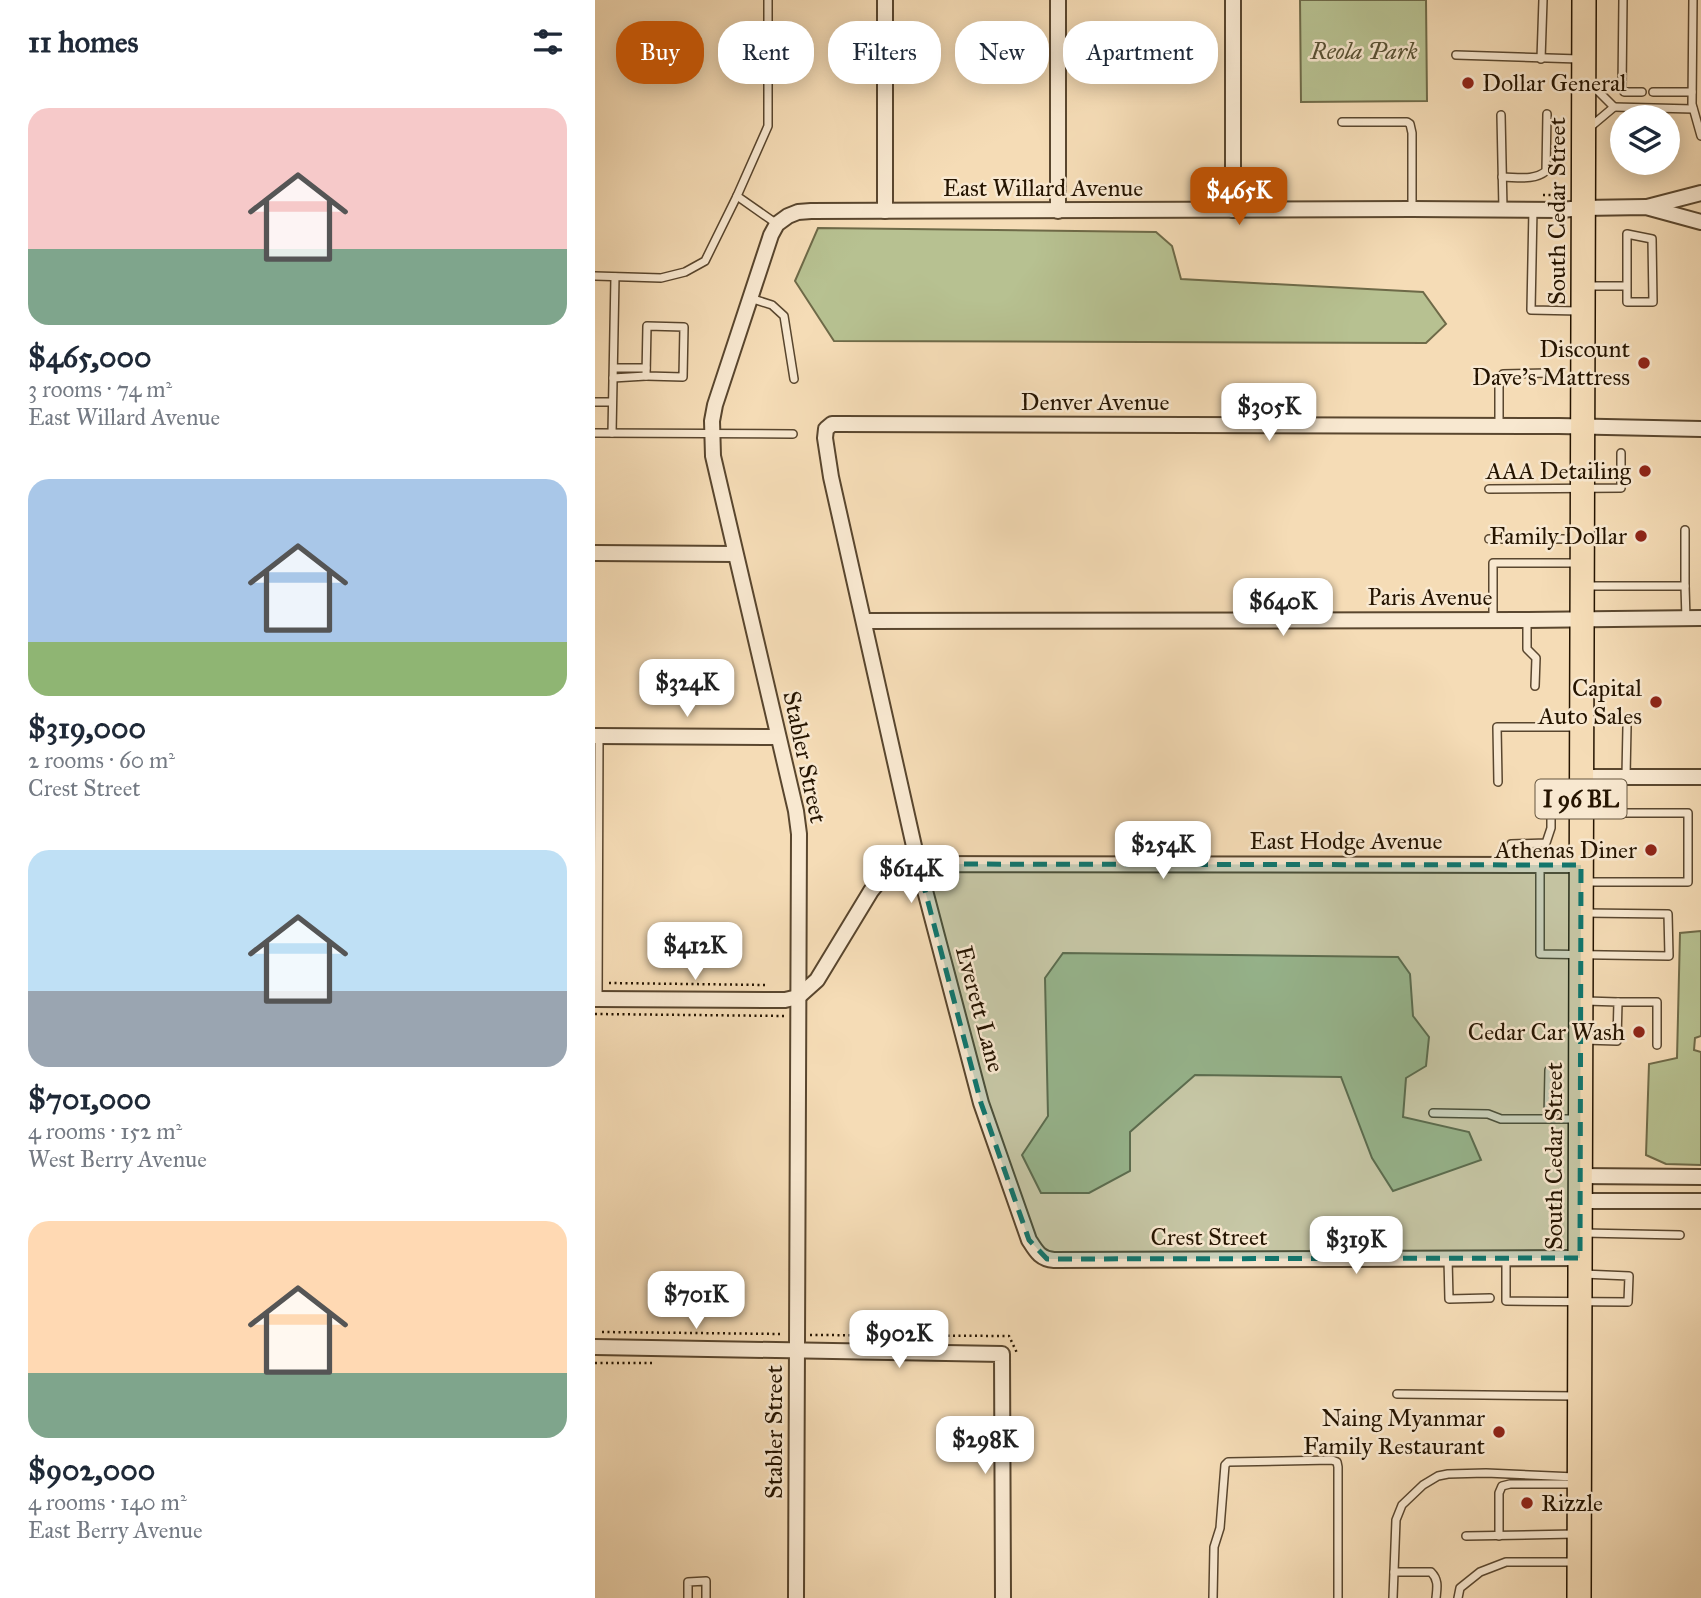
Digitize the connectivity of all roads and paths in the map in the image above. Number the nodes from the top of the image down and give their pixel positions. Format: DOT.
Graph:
graph roads {
  1 [pos="768,0"];
  2 [pos="885,0"];
  3 [pos="1058,0"];
  4 [pos="1233,0"];
  5 [pos="1543,0"];
  6 [pos="1584,0"];
  7 [pos="1623,0"];
  8 [pos="1693,0"];
  9 [pos="1456,55"];
  10 [pos="1541,59"];
  11 [pos="1583,68"];
  12 [pos="1642,92"];
  13 [pos="1692,92"];
  14 [pos="1653,93"];
  15 [pos="1612,105"];
  16 [pos="1680,109"];
  17 [pos="1693,109"];
  18 [pos="1610,110"];
  19 [pos="1547,114"];
  20 [pos="1501,115"];
  21 [pos="1342,121"];
  22 [pos="1583,133"];
  23 [pos="1701,136"];
  24 [pos="1502,177"];
  25 [pos="1701,192"];
  26 [pos="1561,195"];
  27 [pos="737,196"];
  28 [pos="1535,202"];
  29 [pos="1646,207"];
  30 [pos="1582,208"];
  31 [pos="1412,209"];
  32 [pos="1503,209"];
  33 [pos="1233,210"];
  34 [pos="885,211"];
  35 [pos="1058,211"];
  36 [pos="1701,222"];
  37 [pos="774,230"];
  38 [pos="595,276"];
  39 [pos="615,276"];
  40 [pos="1583,286"];
  41 [pos="1627,286"];
  42 [pos="749,298"];
  43 [pos="1584,311"];
  44 [pos="614,368"];
  45 [pos="646,372"];
  46 [pos="1548,373"];
  47 [pos="613,377"];
  48 [pos="795,379"];
  49 [pos="595,402"];
  50 [pos="612,402"];
  51 [pos="1499,426"];
  52 [pos="1582,426"];
  53 [pos="826,429"];
  54 [pos="1701,429"];
  55 [pos="712,432"];
  56 [pos="595,433"];
  57 [pos="612,433"];
  58 [pos="793,433"];
  59 [pos="1621,453"];
  60 [pos="1489,489"];
  61 [pos="1582,489"];
  62 [pos="1685,530"];
  63 [pos="1489,539"];
  64 [pos="1582,539"];
  65 [pos="595,553"];
  66 [pos="735,554"];
  67 [pos="1582,574"];
  68 [pos="1685,586"];
  69 [pos="1582,619"];
  70 [pos="1693,619"];
  71 [pos="1493,620"];
  72 [pos="1527,620"];
  73 [pos="864,621"];
  74 [pos="1535,686"];
  75 [pos="1627,726"];
  76 [pos="1581,727"];
  77 [pos="597,736"];
  78 [pos="778,737"];
  79 [pos="1581,777"];
  80 [pos="1626,777"];
  81 [pos="1701,777"];
  82 [pos="1498,782"];
  83 [pos="1551,806"];
  84 [pos="1581,813"];
  85 [pos="918,864"];
  86 [pos="1506,864"];
  87 [pos="1540,864"];
  88 [pos="1581,874"];
  89 [pos="1581,913"];
  90 [pos="1581,956"];
  91 [pos="598,983"];
  92 [pos="772,985"];
  93 [pos="799,997"];
  94 [pos="596,999"];
  95 [pos="1580,1000"];
  96 [pos="1618,1002"];
  97 [pos="595,1014"];
  98 [pos="785,1016"];
  99 [pos="1580,1040"];
  100 [pos="1657,1045"];
  101 [pos="1549,1070"];
  102 [pos="1433,1113"];
  103 [pos="1548,1119"];
  104 [pos="1579,1119"];
  105 [pos="1579,1176"];
  106 [pos="1701,1177"];
  107 [pos="1580,1201"];
  108 [pos="1701,1201"];
  109 [pos="1580,1233"];
  110 [pos="1680,1235"];
  111 [pos="1133,1259"];
  112 [pos="1448,1259"];
  113 [pos="1506,1259"];
  114 [pos="1580,1266"];
  115 [pos="1490,1298"];
  116 [pos="1580,1302"];
  117 [pos="595,1332"];
  118 [pos="783,1334"];
  119 [pos="809,1335"];
  120 [pos="595,1348"];
  121 [pos="797,1350"];
  122 [pos="1017,1364"];
  123 [pos="1398,1394"];
  124 [pos="1580,1396"];
  125 [pos="1579,1481"];
  126 [pos="1579,1534"];
  127 [pos="1466,1536"];
  128 [pos="1499,1536"];
  129 [pos="1579,1562"];
  130 [pos="1394,1572"];
  131 [pos="688,1598"];
  132 [pos="706,1598"];
  133 [pos="796,1598"];
  134 [pos="1003,1598"];
  135 [pos="1213,1598"];
  136 [pos="1338,1598"];
  137 [pos="1393,1598"];
  138 [pos="1436,1598"];
  139 [pos="1458,1598"];
  140 [pos="1579,1598"];
  1 -- 27 [label="lane"];
  2 -- 34 [label="street"];
  3 -- 35 [label="street"];
  4 -- 33 [label="street"];
  5 -- 10 [label="lane"];
  6 -- 11 [label="main road, South Cedar Street / I 96 BL"];
  7 -- 12 [label="lane"];
  8 -- 13 [label="lane"];
  9 -- 10 [label="lane"];
  10 -- 11 [label="lane"];
  11 -- 15 [label="lane"];
  11 -- 22 [label="main road, South Cedar Street / I 96 BL"];
  13 -- 14 [label="lane"];
  13 -- 17 [label="lane"];
  16 -- 17 [label="lane"];
  17 -- 23 [label="lane"];
  18 -- 22 [label="lane"];
  19 -- 24 [label="lane"];
  20 -- 24 [label="lane"];
  21 -- 31 [label="lane"];
  22 -- 30 [label="main road, South Cedar Street / I 96 BL"];
  24 -- 32 [label="lane"];
  25 -- 29 [label="street"];
  26 -- 28 [label="path"];
  27 -- 37 [label="lane"];
  27 -- 39 [label="lane"];
  28 -- 30 [label="street, East Willard Avenue"];
  28 -- 32 [label="street, East Willard Avenue"];
  28 -- 43 [label="lane"];
  29 -- 30 [label="street, East Willard Avenue"];
  29 -- 36 [label="street, East Willard Avenue"];
  30 -- 40 [label="main road, South Cedar Street / I 96 BL"];
  31 -- 32 [label="street, East Willard Avenue"];
  31 -- 33 [label="street, East Willard Avenue"];
  33 -- 35 [label="street, East Willard Avenue"];
  34 -- 35 [label="street, East Willard Avenue"];
  34 -- 37 [label="street, East Willard Avenue"];
  37 -- 42 [label="street, Stabler Street"];
  38 -- 39 [label="lane"];
  39 -- 44 [label="lane"];
  40 -- 41 [label="lane"];
  40 -- 43 [label="main road, South Cedar Street / I 96 BL"];
  41 -- 41 [label="lane"];
  42 -- 48 [label="lane"];
  42 -- 55 [label="street, Stabler Street"];
  43 -- 52 [label="main road, South Cedar Street / I 96 BL"];
  44 -- 45 [label="lane"];
  44 -- 47 [label="lane"];
  45 -- 45 [label="lane"];
  45 -- 47 [label="lane"];
  46 -- 51 [label="lane"];
  47 -- 50 [label="lane"];
  49 -- 50 [label="lane"];
  50 -- 57 [label="lane"];
  51 -- 52 [label="street, Denver Avenue"];
  51 -- 53 [label="street, Denver Avenue"];
  52 -- 54 [label="street, Denver Avenue"];
  52 -- 61 [label="main road, South Cedar Street / I 96 BL"];
  53 -- 73 [label="street, Everett Lane"];
  55 -- 57 [label="lane"];
  55 -- 58 [label="lane"];
  55 -- 66 [label="street, Stabler Street"];
  56 -- 57 [label="lane"];
  59 -- 61 [label="lane"];
  60 -- 61 [label="lane"];
  61 -- 64 [label="main road, South Cedar Street / I 96 BL"];
  62 -- 68 [label="lane"];
  63 -- 64 [label="lane"];
  64 -- 67 [label="main road, South Cedar Street / I 96 BL"];
  65 -- 66 [label="street"];
  66 -- 78 [label="street, Stabler Street"];
  67 -- 68 [label="lane"];
  67 -- 69 [label="main road, South Cedar Street / I 96 BL"];
  67 -- 71 [label="lane"];
  68 -- 70 [label="lane"];
  69 -- 70 [label="street, Paris Avenue"];
  69 -- 72 [label="street, Paris Avenue"];
  69 -- 76 [label="main road, South Cedar Street / I 96 BL"];
  71 -- 72 [label="street, Paris Avenue"];
  71 -- 73 [label="street, Paris Avenue"];
  72 -- 74 [label="lane"];
  73 -- 85 [label="street, Everett Lane"];
  75 -- 80 [label="lane"];
  76 -- 79 [label="main road, South Cedar Street / I 96 BL"];
  76 -- 82 [label="lane"];
  77 -- 78 [label="street"];
  77 -- 91 [label="lane"];
  78 -- 93 [label="street, Stabler Street"];
  79 -- 80 [label="street"];
  79 -- 84 [label="main road, South Cedar Street / I 96 BL"];
  80 -- 81 [label="street"];
  83 -- 86 [label="lane"];
  84 -- 88 [label="main road, South Cedar Street / I 96 BL"];
  84 -- 88 [label="lane"];
  85 -- 86 [label="street, East Hodge Avenue"];
  85 -- 93 [label="street, East Hodge Avenue"];
  85 -- 111 [label="street, Everett Lane"];
  86 -- 87 [label="street, East Hodge Avenue"];
  87 -- 88 [label="street, East Hodge Avenue"];
  87 -- 90 [label="lane"];
  88 -- 89 [label="main road, South Cedar Street / I 96 BL"];
  89 -- 90 [label="main road, South Cedar Street / I 96 BL"];
  89 -- 90 [label="lane"];
  90 -- 95 [label="main road, South Cedar Street / I 96 BL"];
  91 -- 92 [label="path"];
  91 -- 94 [label="lane"];
  93 -- 94 [label="street"];
  93 -- 121 [label="street, Stabler Street"];
  95 -- 96 [label="lane"];
  95 -- 99 [label="main road, South Cedar Street / I 96 BL"];
  96 -- 99 [label="lane"];
  96 -- 100 [label="lane"];
  97 -- 98 [label="path"];
  99 -- 104 [label="main road, South Cedar Street / I 96 BL"];
  101 -- 103 [label="lane"];
  102 -- 103 [label="lane"];
  103 -- 104 [label="lane"];
  104 -- 105 [label="main road, South Cedar Street / I 96 BL"];
  105 -- 106 [label="street"];
  105 -- 107 [label="main road, South Cedar Street / I 96 BL"];
  107 -- 108 [label="street"];
  107 -- 109 [label="main road, South Cedar Street / I 96 BL"];
  109 -- 110 [label="lane"];
  109 -- 114 [label="main road, South Cedar Street / I 96 BL"];
  111 -- 112 [label="street, Crest Street"];
  112 -- 113 [label="street, Crest Street"];
  112 -- 115 [label="lane"];
  113 -- 114 [label="street, Crest Street"];
  113 -- 116 [label="lane"];
  114 -- 116 [label="main road, South Cedar Street / I 96 BL"];
  114 -- 116 [label="lane"];
  116 -- 124 [label="main road, South Cedar Street / I 96 BL"];
  117 -- 118 [label="path"];
  119 -- 122 [label="path"];
  120 -- 121 [label="street"];
  121 -- 133 [label="street, Stabler Street"];
  121 -- 134 [label="street"];
  123 -- 124 [label="lane"];
  124 -- 125 [label="main road, South Cedar Street / I 96 BL"];
  125 -- 126 [label="main road, South Cedar Street / I 96 BL"];
  125 -- 128 [label="lane"];
  125 -- 130 [label="lane"];
  126 -- 128 [label="lane"];
  126 -- 129 [label="main road, South Cedar Street / I 96 BL"];
  127 -- 128 [label="lane"];
  129 -- 139 [label="lane"];
  129 -- 140 [label="main road, South Cedar Street / I 96 BL"];
  130 -- 137 [label="lane"];
  130 -- 138 [label="lane"];
  131 -- 132 [label="lane"];
  135 -- 136 [label="lane"];
}
